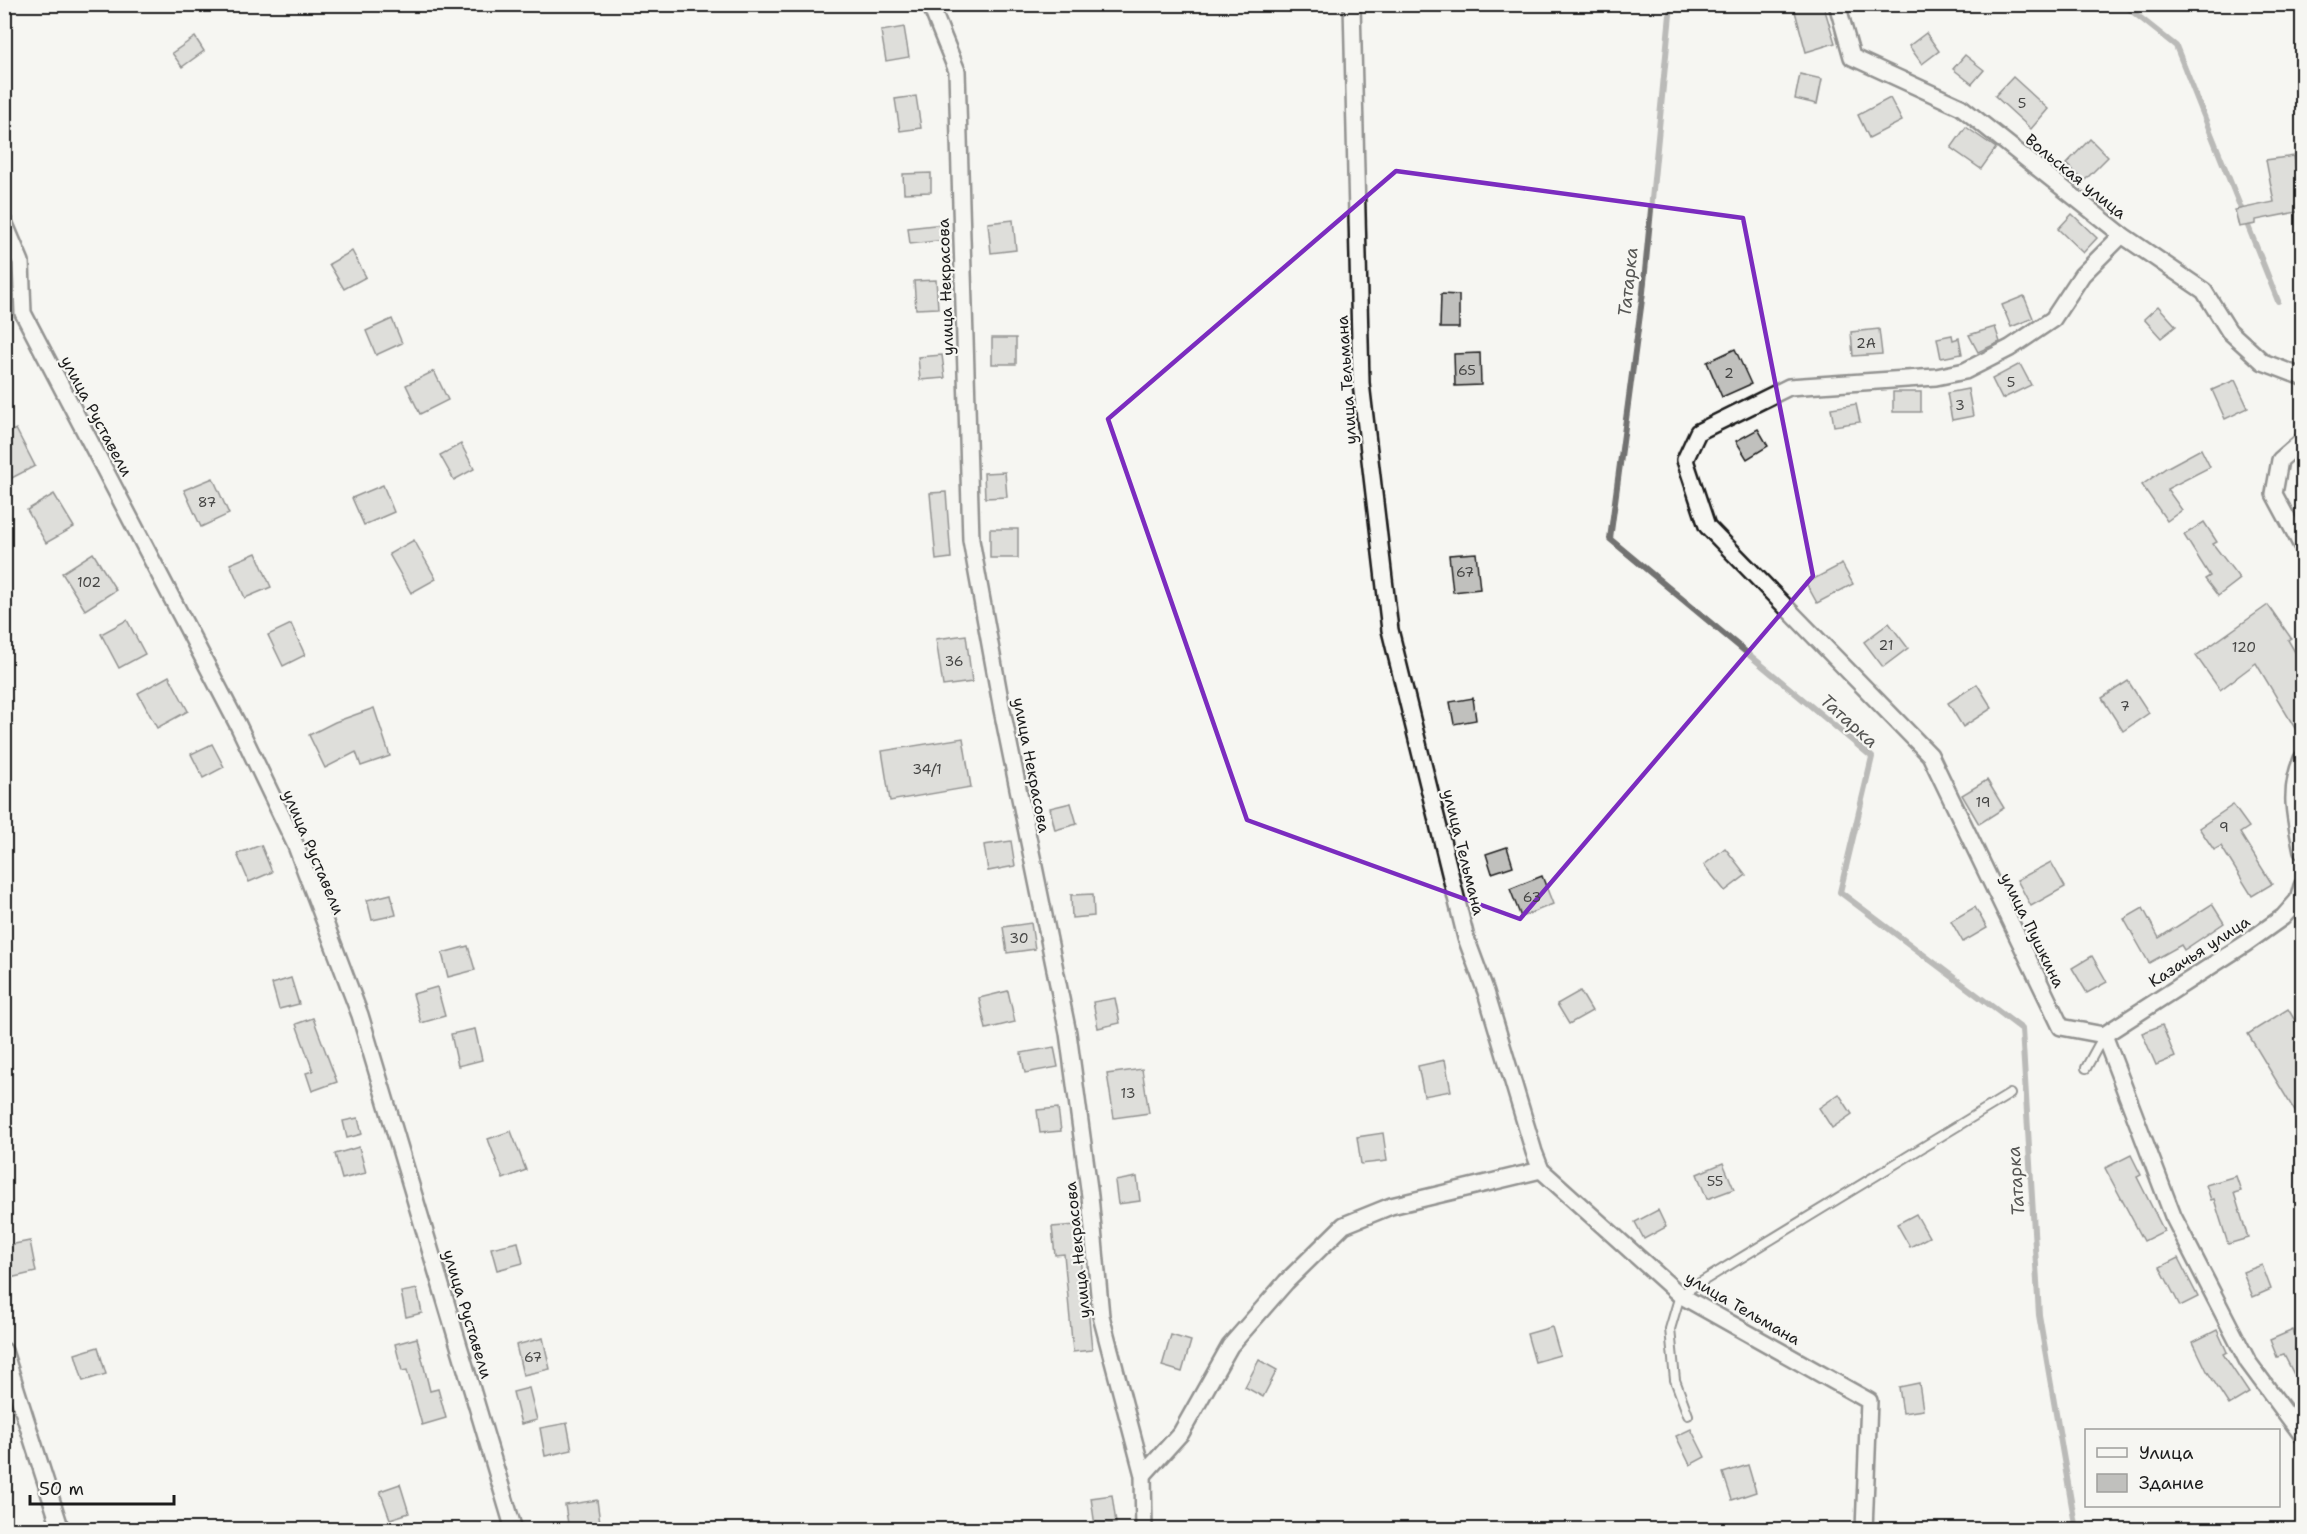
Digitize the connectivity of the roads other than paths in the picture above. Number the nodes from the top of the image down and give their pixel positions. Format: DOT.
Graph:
graph roads {
  1 [pos="930,4"];
  2 [pos="1352,4"];
  3 [pos="1837,4"];
  4 [pos="4,222"];
  5 [pos="2122,235"];
  6 [pos="2302,377"];
  7 [pos="2302,441"];
  8 [pos="2302,546"];
  9 [pos="2302,759"];
  10 [pos="2302,851"];
  11 [pos="2302,886"];
  12 [pos="2104,1035"];
  13 [pos="2086,1068"];
  14 [pos="2010,1094"];
  15 [pos="1541,1170"];
  16 [pos="1680,1295"];
  17 [pos="4,1351"];
  18 [pos="1688,1415"];
  19 [pos="2302,1435"];
  20 [pos="1143,1475"];
  21 [pos="61,1530"];
  22 [pos="514,1530"];
  23 [pos="1144,1530"];
  24 [pos="1864,1530"];
  1 -- 20 [label="street, улица Некрасова"];
  2 -- 15 [label="street, улица Тельмана"];
  3 -- 5 [label="street, Вольская улица"];
  4 -- 22 [label="street, улица Руставели"];
  5 -- 6 [label="street, Вольская улица"];
  5 -- 12 [label="street, улица Пушкина"];
  7 -- 8 [label="street"];
  9 -- 10 [label="street"];
  11 -- 12 [label="street, Казачья улица"];
  12 -- 13 [label="lane"];
  12 -- 19 [label="street"];
  14 -- 16 [label="lane"];
  15 -- 16 [label="street, улица Тельмана"];
  15 -- 20 [label="street"];
  16 -- 18 [label="lane"];
  16 -- 24 [label="street, улица Тельмана"];
  17 -- 21 [label="street"];
  20 -- 23 [label="street, улица Некрасова"];
}
